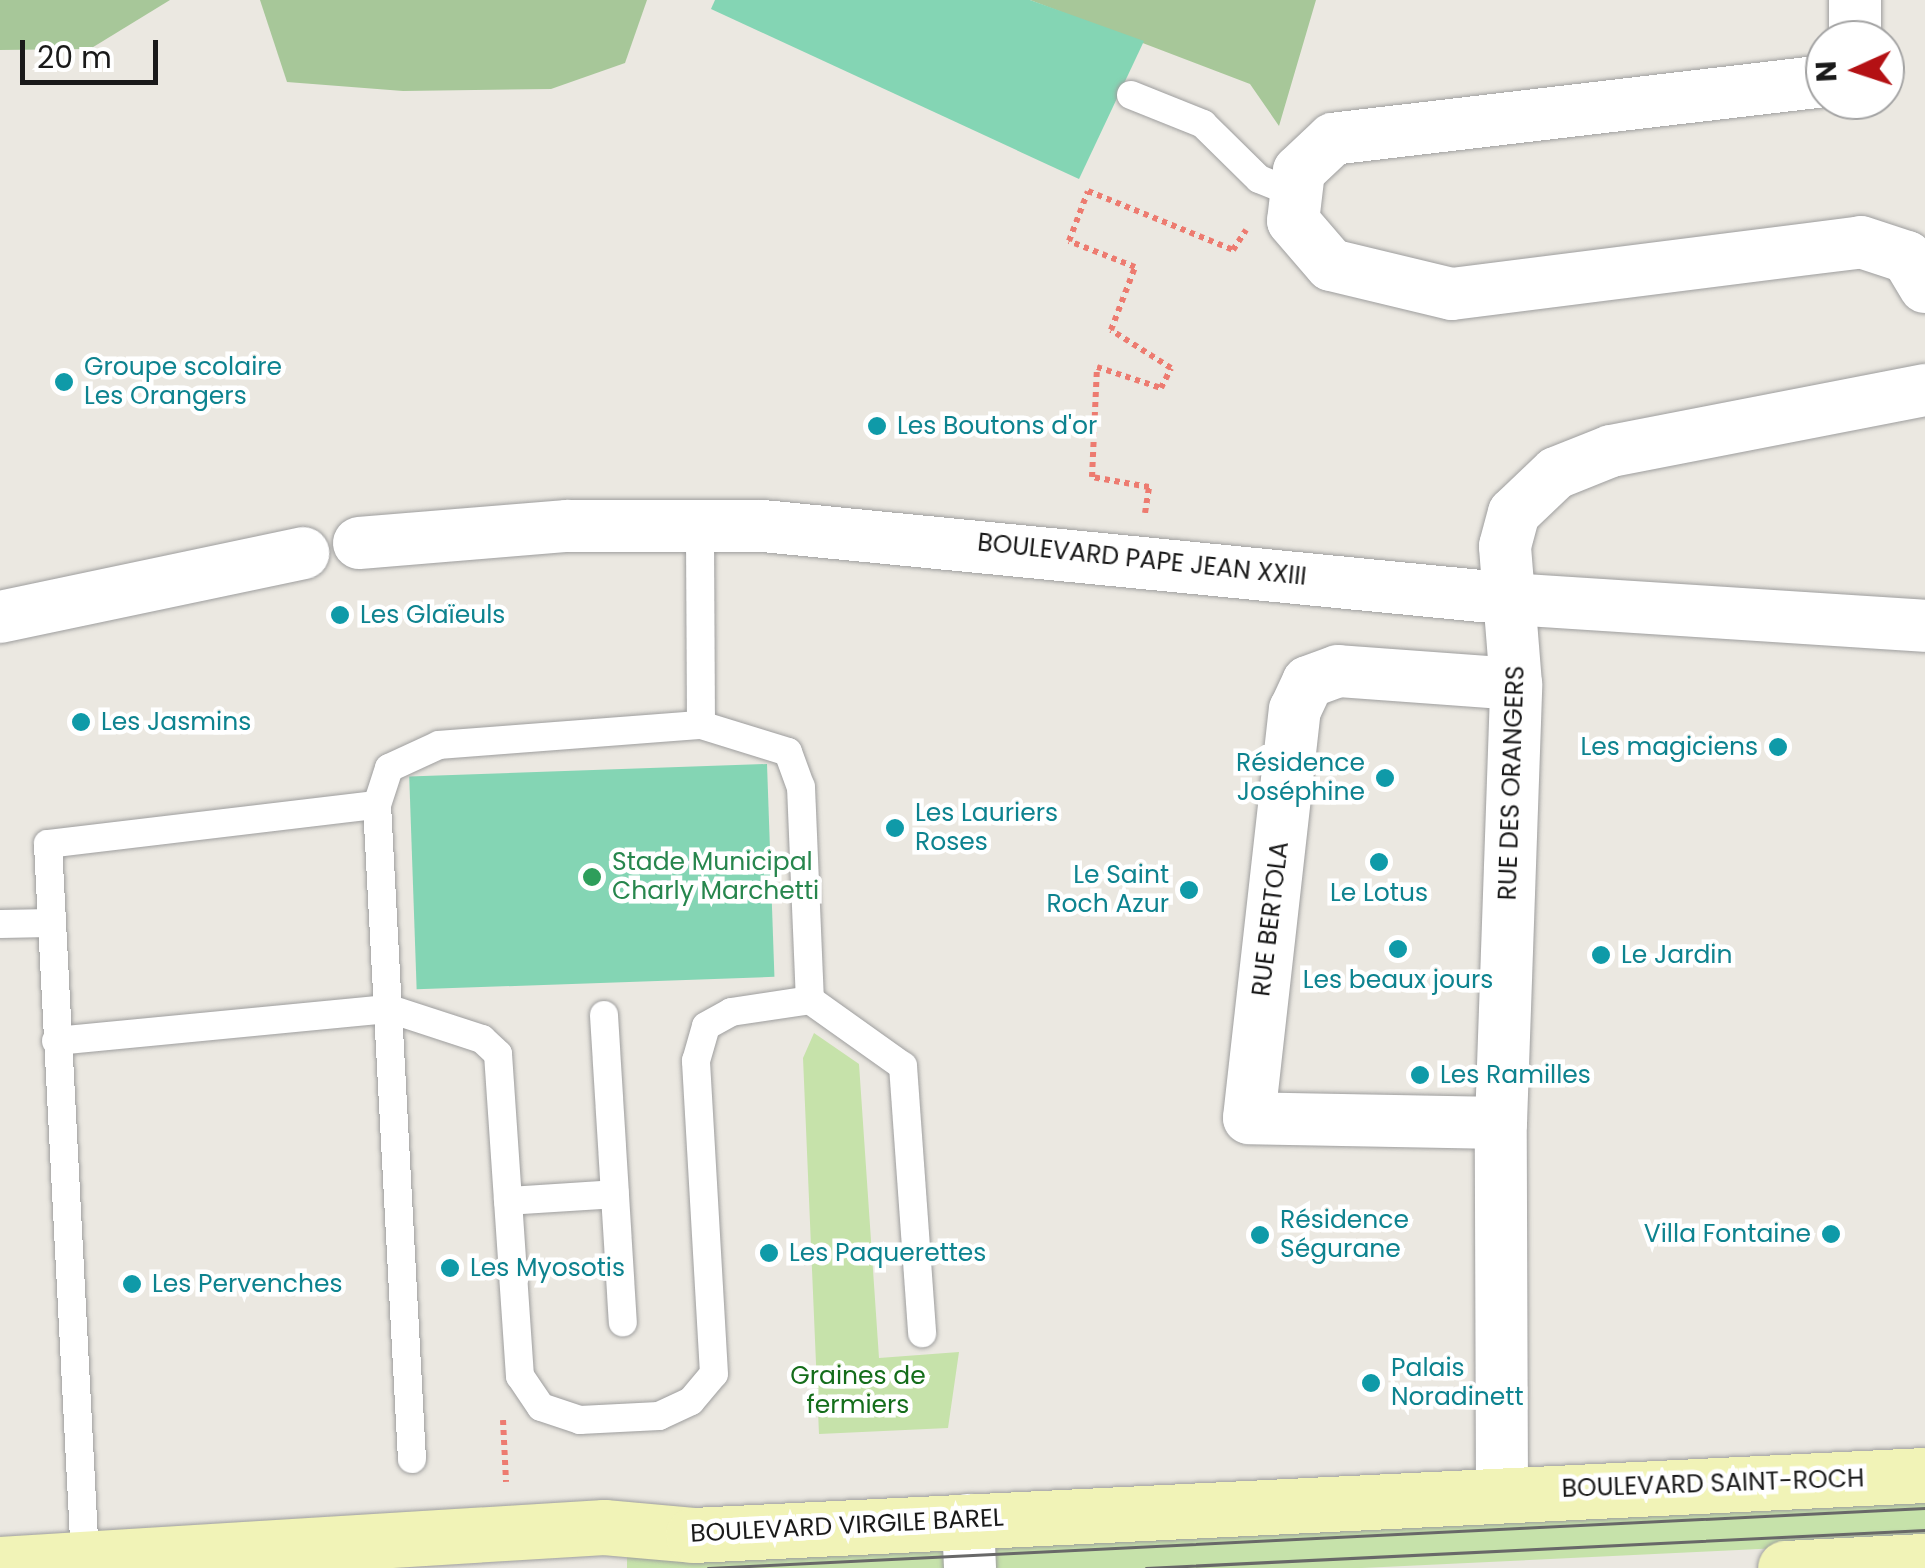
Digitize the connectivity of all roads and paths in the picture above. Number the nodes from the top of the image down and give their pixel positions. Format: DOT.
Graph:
graph roads {
  1 [pos="1805,83"];
  2 [pos="1131,95"];
  3 [pos="1293,193"];
  4 [pos="1233,250"];
  5 [pos="1925,287"];
  6 [pos="1925,390"];
  7 [pos="1149,487"];
  8 [pos="700,524"];
  9 [pos="359,542"];
  10 [pos="303,553"];
  11 [pos="1511,599"];
  12 [pos="0,617"];
  13 [pos="1925,626"];
  14 [pos="1516,684"];
  15 [pos="701,725"];
  16 [pos="378,805"];
  17 [pos="50,923"];
  18 [pos="0,924"];
  19 [pos="810,1000"];
  20 [pos="390,1009"];
  21 [pos="604,1015"];
  22 [pos="56,1041"];
  23 [pos="1501,1123"];
  24 [pos="615,1194"];
  25 [pos="508,1201"];
  26 [pos="623,1322"];
  27 [pos="922,1333"];
  28 [pos="412,1459"];
  29 [pos="1925,1475"];
  30 [pos="1502,1492"];
  31 [pos="969,1544"];
  32 [pos="116,1560"];
  33 [pos="1925,1561"];
  34 [pos="0,1564"];
  35 [pos="1785,1568"];
  1 -- 3 [label="street"];
  2 -- 3 [label="lane"];
  3 -- 5 [label="street"];
  4 -- 7 [label="path"];
  6 -- 11 [label="street, RUE DES ORANGERS"];
  8 -- 9 [label="street, BOULEVARD PAPE JEAN XXIII"];
  8 -- 11 [label="street, BOULEVARD PAPE JEAN XXIII"];
  8 -- 15 [label="lane"];
  10 -- 12 [label="street"];
  11 -- 13 [label="street, BOULEVARD PAPE JEAN XXIII"];
  11 -- 14 [label="street, RUE DES ORANGERS"];
  14 -- 23 [label="street, RUE DES ORANGERS"];
  14 -- 23 [label="street, RUE BERTOLA"];
  15 -- 16 [label="lane"];
  15 -- 19 [label="lane"];
  16 -- 17 [label="lane"];
  16 -- 20 [label="lane"];
  17 -- 18 [label="lane"];
  17 -- 22 [label="lane"];
  19 -- 25 [label="lane"];
  19 -- 27 [label="lane"];
  20 -- 22 [label="lane"];
  20 -- 25 [label="lane"];
  20 -- 28 [label="lane"];
  21 -- 24 [label="lane"];
  22 -- 32 [label="lane"];
  23 -- 30 [label="street, RUE DES ORANGERS"];
  24 -- 25 [label="lane"];
  24 -- 26 [label="lane"];
  29 -- 30 [label="main road, BOULEVARD SAINT-ROCH"];
  30 -- 31 [label="main road, BOULEVARD VIRGILE BAREL"];
  31 -- 32 [label="main road, BOULEVARD VIRGILE BAREL"];
  32 -- 34 [label="main road, BOULEVARD VIRGILE BAREL"];
  33 -- 35 [label="main road"];
}
